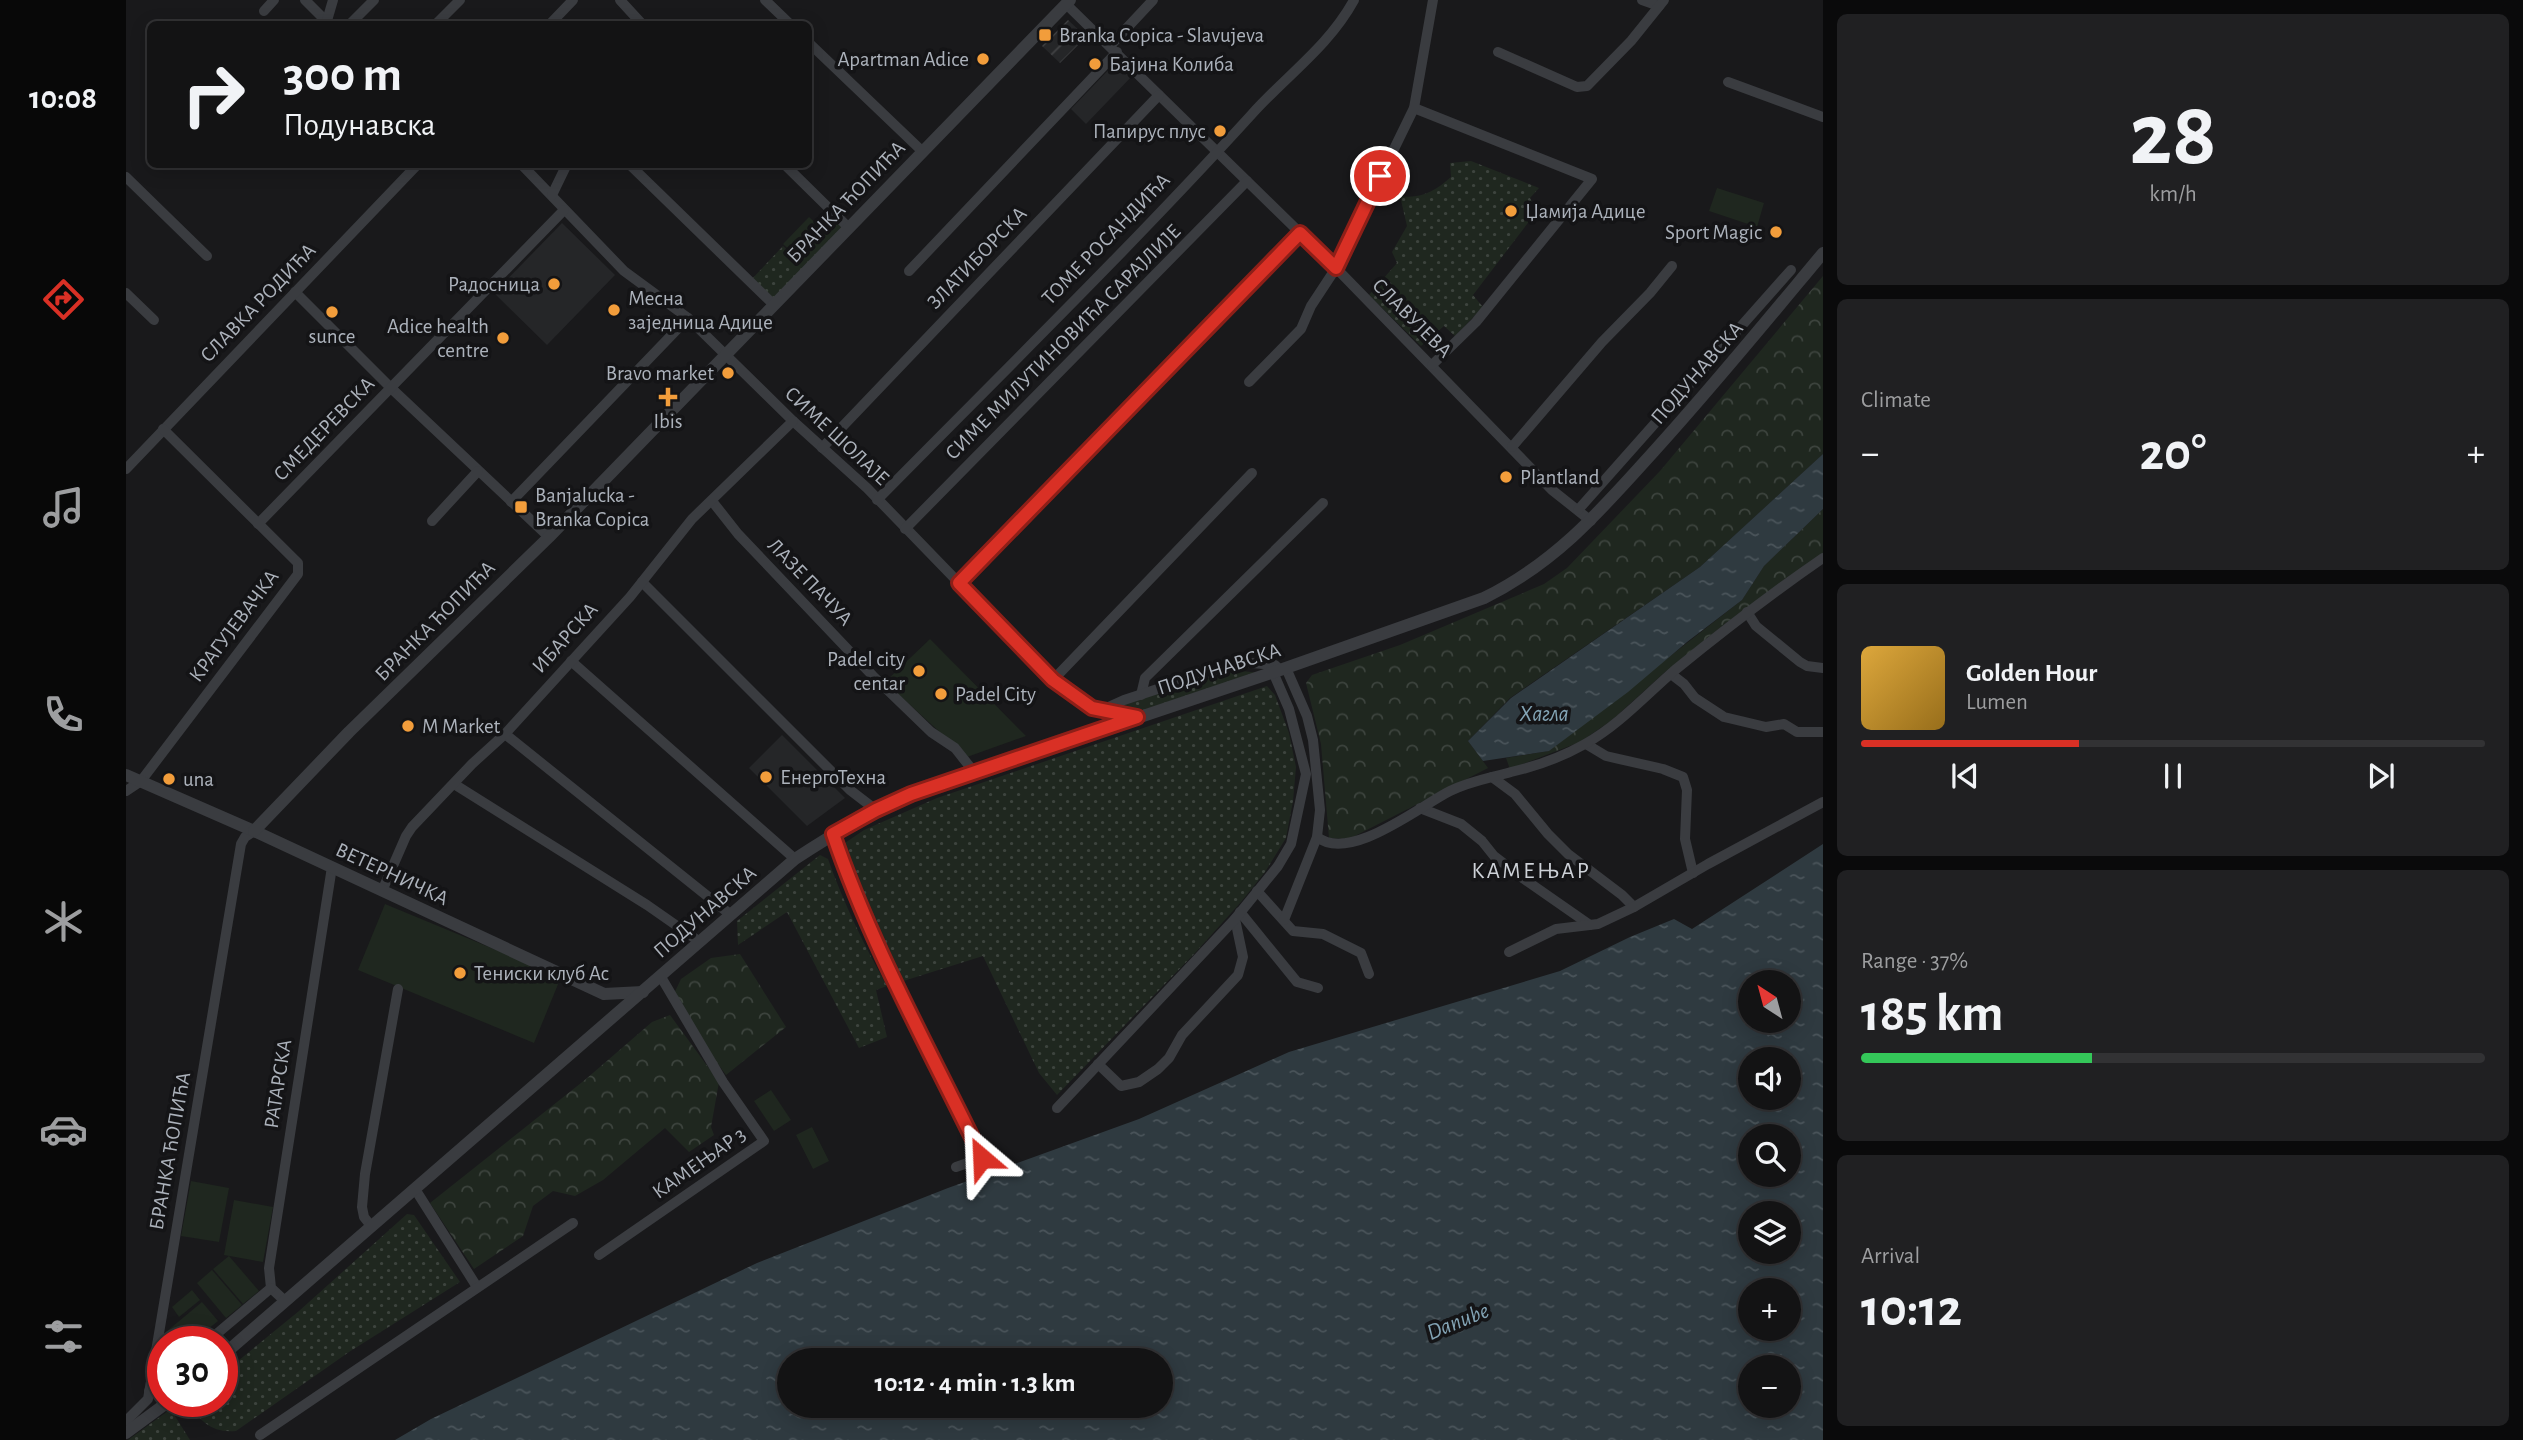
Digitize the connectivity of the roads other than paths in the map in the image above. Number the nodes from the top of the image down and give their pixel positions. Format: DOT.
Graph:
graph roads {
  1 [pos="274,0"];
  2 [pos="305,0"];
  3 [pos="332,0"];
  4 [pos="374,0"];
  5 [pos="460,0"];
  6 [pos="573,0"];
  7 [pos="620,0"];
  8 [pos="765,0"];
  9 [pos="1153,0"];
  10 [pos="1354,0"];
  11 [pos="1433,0"];
  12 [pos="1642,0"];
  13 [pos="1068,2"];
  14 [pos="1661,3"];
  15 [pos="264,11"];
  16 [pos="325,21"];
  17 [pos="327,21"];
  18 [pos="353,21"];
  19 [pos="439,21"];
  20 [pos="553,21"];
  21 [pos="636,21"];
  22 [pos="787,21"];
  23 [pos="812,46"];
  24 [pos="1113,49"];
  25 [pos="1498,52"];
  26 [pos="1728,82"];
  27 [pos="1159,95"];
  28 [pos="1414,107"];
  29 [pos="1823,117"];
  30 [pos="922,151"];
  31 [pos="1218,153"];
  32 [pos="414,168"];
  33 [pos="525,168"];
  34 [pos="566,168"];
  35 [pos="633,168"];
  36 [pos="788,168"];
  37 [pos="126,177"];
  38 [pos="1247,181"];
  39 [pos="552,195"];
  40 [pos="564,210"];
  41 [pos="848,227"];
  42 [pos="1300,233"];
  43 [pos="1823,253"];
  44 [pos="207,256"];
  45 [pos="1672,266"];
  46 [pos="1336,268"];
  47 [pos="1791,270"];
  48 [pos="909,271"];
  49 [pos="295,292"];
  50 [pos="126,293"];
  51 [pos="774,305"];
  52 [pos="688,318"];
  53 [pos="154,320"];
  54 [pos="725,356"];
  55 [pos="1432,365"];
  56 [pos="1249,382"];
  57 [pos="391,388"];
  58 [pos="793,421"];
  59 [pos="163,429"];
  60 [pos="1512,447"];
  61 [pos="822,448"];
  62 [pos="126,469"];
  63 [pos="478,471"];
  64 [pos="1252,473"];
  65 [pos="877,500"];
  66 [pos="712,501"];
  67 [pos="511,502"];
  68 [pos="1323,503"];
  69 [pos="1578,510"];
  70 [pos="432,521"];
  71 [pos="1591,521"];
  72 [pos="258,524"];
  73 [pos="905,529"];
  74 [pos="549,537"];
  75 [pos="1823,558"];
  76 [pos="642,582"];
  77 [pos="959,583"];
  78 [pos="1746,612"];
  79 [pos="571,661"];
  80 [pos="1823,668"];
  81 [pos="1280,670"];
  82 [pos="1671,674"];
  83 [pos="1053,680"];
  84 [pos="1141,695"];
  85 [pos="1104,709"];
  86 [pos="1137,717"];
  87 [pos="1823,732"];
  88 [pos="505,734"];
  89 [pos="1586,744"];
  90 [pos="974,772"];
  91 [pos="126,775"];
  92 [pos="1492,777"];
  93 [pos="141,781"];
  94 [pos="454,784"];
  95 [pos="126,791"];
  96 [pos="1823,803"];
  97 [pos="1420,808"];
  98 [pos="876,810"];
  99 [pos="254,831"];
  100 [pos="833,834"];
  101 [pos="1317,837"];
  102 [pos="795,859"];
  103 [pos="332,867"];
  104 [pos="1692,873"];
  105 [pos="382,891"];
  106 [pos="1258,891"];
  107 [pos="1634,907"];
  108 [pos="731,915"];
  109 [pos="1237,916"];
  110 [pos="1284,920"];
  111 [pos="1590,925"];
  112 [pos="700,942"];
  113 [pos="1509,952"];
  114 [pos="1369,974"];
  115 [pos="660,977"];
  116 [pos="1318,988"];
  117 [pos="398,989"];
  118 [pos="643,991"];
  119 [pos="1098,1064"];
  120 [pos="1056,1108"];
  121 [pos="956,1167"];
  122 [pos="415,1189"];
  123 [pos="573,1223"];
  124 [pos="371,1226"];
  125 [pos="599,1255"];
  126 [pos="477,1287"];
  127 [pos="271,1288"];
  128 [pos="285,1301"];
  129 [pos="160,1326"];
  130 [pos="226,1326"];
  131 [pos="238,1342"];
  132 [pos="147,1399"];
  133 [pos="147,1417"];
  134 [pos="126,1421"];
  135 [pos="126,1433"];
  136 [pos="260,1435"];
  1 -- 15 [label="street"];
  2 -- 16 [label="street"];
  3 -- 17 [label="street"];
  4 -- 18 [label="street"];
  5 -- 19 [label="street"];
  6 -- 20 [label="street"];
  7 -- 21 [label="street"];
  8 -- 22 [label="street"];
  9 -- 24 [label="street"];
  10 -- 31 [label="street, ТОМЕ РОСАНДИЋА"];
  11 -- 28 [label="street"];
  12 -- 14 [label="street"];
  13 -- 24 [label="street, СЛАВУЈЕВА"];
  13 -- 30 [label="street, БРАНКА ЋОПИЋА"];
  14 -- 25 [label="street"];
  23 -- 30 [label="street"];
  24 -- 27 [label="street, СЛАВУЈЕВА"];
  24 -- 48 [label="street"];
  26 -- 29 [label="street"];
  27 -- 31 [label="street, СЛАВУЈЕВА"];
  27 -- 61 [label="street, ЗЛАТИБОРСКА"];
  28 -- 46 [label="street"];
  28 -- 55 [label="street"];
  30 -- 41 [label="street, БРАНКА ЋОПИЋА"];
  31 -- 38 [label="street, СЛАВУЈЕВА"];
  31 -- 65 [label="street, ТОМЕ РОСАНДИЋА"];
  32 -- 49 [label="street, СЛАВКА РОДИЋА"];
  33 -- 39 [label="street, СИМЕ ШОЛАЈЕ"];
  34 -- 39 [label="street"];
  35 -- 51 [label="street"];
  36 -- 41 [label="street"];
  37 -- 44 [label="street"];
  38 -- 42 [label="street, СЛАВУЈЕВА"];
  38 -- 73 [label="street, СИМЕ МИЛУТИНОВИЋА САРАЈЛИЈЕ"];
  39 -- 40 [label="street, СИМЕ ШОЛАЈЕ"];
  40 -- 52 [label="street, СИМЕ ШОЛАЈЕ"];
  40 -- 57 [label="street, СМЕДЕРЕВСКА"];
  41 -- 51 [label="street, БРАНКА ЋОПИЋА"];
  42 -- 46 [label="street, СЛАВУЈЕВА"];
  42 -- 77 [label="street"];
  43 -- 71 [label="street, ПОДУНАВСКА"];
  45 -- 60 [label="street"];
  46 -- 55 [label="street, СЛАВУЈЕВА"];
  46 -- 56 [label="street"];
  47 -- 69 [label="street"];
  49 -- 57 [label="street"];
  49 -- 59 [label="street, СЛАВКА РОДИЋА"];
  50 -- 53 [label="street"];
  51 -- 54 [label="street, БРАНКА ЋОПИЋА"];
  52 -- 54 [label="street, СИМЕ ШОЛАЈЕ"];
  52 -- 67 [label="street"];
  54 -- 58 [label="street, СИМЕ ШОЛАЈЕ"];
  54 -- 74 [label="street, БРАНКА ЋОПИЋА"];
  55 -- 60 [label="street, СЛАВУЈЕВА"];
  57 -- 63 [label="street"];
  57 -- 72 [label="street, СМЕДЕРЕВСКА"];
  58 -- 61 [label="street, СИМЕ ШОЛАЈЕ"];
  58 -- 66 [label="street, ИБАРСКА"];
  59 -- 62 [label="street, СЛАВКА РОДИЋА"];
  59 -- 72 [label="street, КРАГУЈЕВАЧКА"];
  60 -- 69 [label="street, СЛАВУЈЕВА"];
  61 -- 65 [label="street, СИМЕ ШОЛАЈЕ"];
  63 -- 67 [label="street"];
  63 -- 70 [label="street"];
  64 -- 83 [label="street"];
  65 -- 73 [label="street, СИМЕ ШОЛАЈЕ"];
  66 -- 76 [label="street, ИБАРСКА"];
  66 -- 90 [label="street, ЛАЗЕ ПАЧУА"];
  67 -- 74 [label="street"];
  68 -- 84 [label="street"];
  69 -- 71 [label="street, СЛАВУЈЕВА"];
  71 -- 81 [label="street, ПОДУНАВСКА"];
  72 -- 93 [label="street, КРАГУЈЕВАЧКА"];
  73 -- 77 [label="street, СИМЕ ШОЛАЈЕ"];
  74 -- 99 [label="street, БРАНКА ЋОПИЋА"];
  75 -- 78 [label="street"];
  76 -- 79 [label="street, ИБАРСКА"];
  76 -- 98 [label="street"];
  77 -- 83 [label="street, СИМЕ ШОЛАЈЕ"];
  78 -- 80 [label="street"];
  78 -- 82 [label="street"];
  79 -- 88 [label="street, ИБАРСКА"];
  79 -- 102 [label="street"];
  81 -- 84 [label="street"];
  81 -- 86 [label="street, ПОДУНАВСКА"];
  81 -- 101 [label="street"];
  81 -- 106 [label="street"];
  82 -- 87 [label="street"];
  82 -- 89 [label="street"];
  83 -- 85 [label="street, СИМЕ ШОЛАЈЕ"];
  84 -- 85 [label="street"];
  85 -- 86 [label="street, СИМЕ ШОЛАЈЕ"];
  86 -- 90 [label="street, ПОДУНАВСКА"];
  88 -- 94 [label="street, ИБАРСКА"];
  88 -- 108 [label="street"];
  89 -- 92 [label="street"];
  89 -- 104 [label="street"];
  90 -- 98 [label="street, ПОДУНАВСКА"];
  91 -- 93 [label="street, ВЕТЕРНИЧКА"];
  92 -- 97 [label="street"];
  92 -- 107 [label="street"];
  93 -- 95 [label="street, КРАГУЈЕВАЧКА"];
  93 -- 99 [label="street, ВЕТЕРНИЧКА"];
  94 -- 105 [label="street, ИБАРСКА"];
  94 -- 112 [label="street"];
  96 -- 104 [label="street"];
  97 -- 101 [label="street"];
  97 -- 111 [label="street"];
  98 -- 100 [label="street, ПОДУНАВСКА"];
  99 -- 103 [label="street, ВЕТЕРНИЧКА"];
  99 -- 129 [label="street, БРАНКА ЋОПИЋА"];
  100 -- 102 [label="street, ПОДУНАВСКА"];
  100 -- 121 [label="street"];
  101 -- 110 [label="street"];
  102 -- 108 [label="street, ПОДУНАВСКА"];
  103 -- 105 [label="street, ВЕТЕРНИЧКА"];
  103 -- 127 [label="street, РАТАРСКА"];
  104 -- 107 [label="street"];
  105 -- 118 [label="street, ВЕТЕРНИЧКА"];
  106 -- 109 [label="street"];
  106 -- 110 [label="street"];
  107 -- 111 [label="street"];
  108 -- 112 [label="street, ПОДУНАВСКА"];
  109 -- 116 [label="street"];
  109 -- 119 [label="street"];
  109 -- 119 [label="street"];
  110 -- 114 [label="street"];
  111 -- 113 [label="street"];
  112 -- 115 [label="street, ПОДУНАВСКА"];
  115 -- 118 [label="street, ПОДУНАВСКА"];
  115 -- 125 [label="street, КАМЕЊАР 3"];
  117 -- 124 [label="street"];
  118 -- 122 [label="street, ПОДУНАВСКА"];
  119 -- 120 [label="street"];
  122 -- 124 [label="street, ПОДУНАВСКА"];
  122 -- 126 [label="street"];
  123 -- 126 [label="street"];
  124 -- 128 [label="street, ПОДУНАВСКА"];
  126 -- 136 [label="street"];
  127 -- 128 [label="street"];
  127 -- 130 [label="street"];
  128 -- 131 [label="street, ПОДУНАВСКА"];
  132 -- 134 [label="street, БРАНКА ЋОПИЋА"];
  133 -- 135 [label="street"];
}
